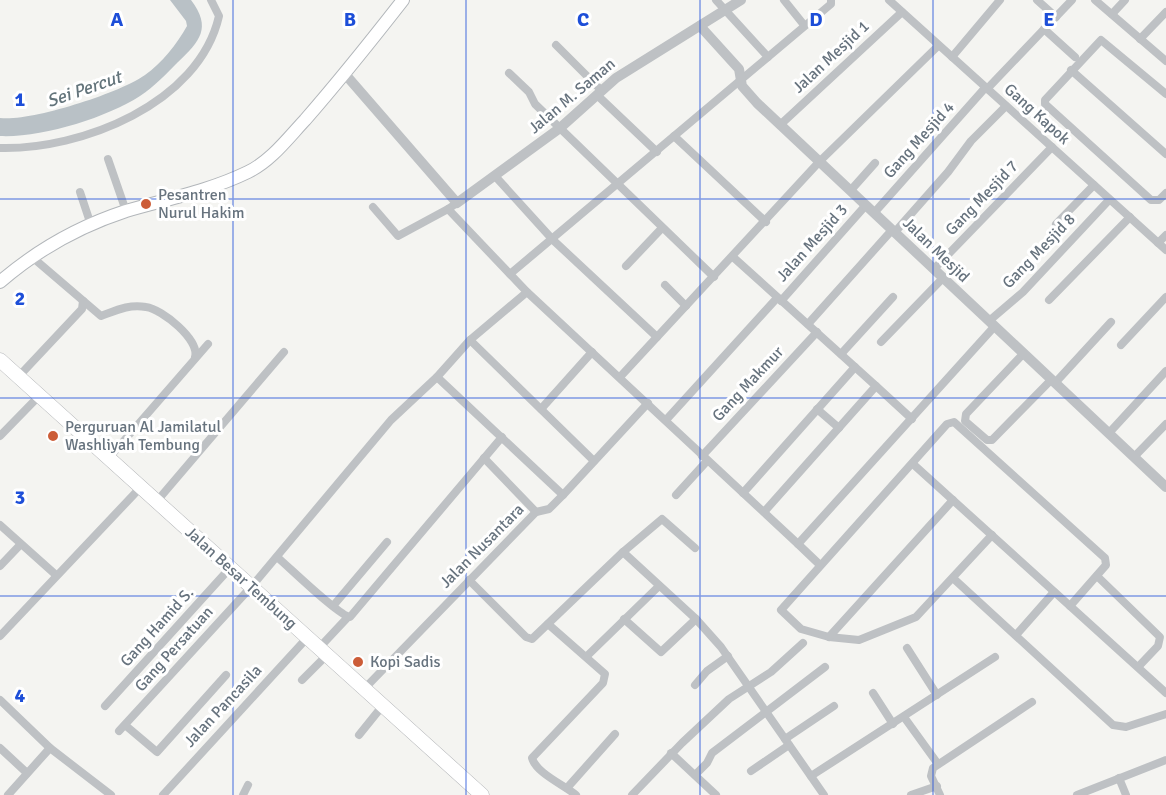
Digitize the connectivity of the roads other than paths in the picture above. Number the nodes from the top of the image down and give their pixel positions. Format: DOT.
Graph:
graph roads {
  1 [pos="211,0"];
  2 [pos="403,0"];
  3 [pos="716,0"];
  4 [pos="741,0"];
  5 [pos="784,0"];
  6 [pos="831,0"];
  7 [pos="889,0"];
  8 [pos="1000,0"];
  9 [pos="1037,0"];
  10 [pos="1072,0"];
  11 [pos="1095,0"];
  12 [pos="1125,0"];
  13 [pos="726,11"];
  14 [pos="902,12"];
  15 [pos="1166,12"];
  16 [pos="1112,14"];
  17 [pos="1056,17"];
  18 [pos="804,26"];
  19 [pos="699,27"];
  20 [pos="1044,29"];
  21 [pos="1140,39"];
  22 [pos="556,45"];
  23 [pos="938,45"];
  24 [pos="768,57"];
  25 [pos="952,57"];
  26 [pos="1075,57"];
  27 [pos="1166,61"];
  28 [pos="1071,70"];
  29 [pos="509,73"];
  30 [pos="345,74"];
  31 [pos="741,80"];
  32 [pos="986,89"];
  33 [pos="600,93"];
  34 [pos="1166,94"];
  35 [pos="1006,106"];
  36 [pos="780,125"];
  37 [pos="560,128"];
  38 [pos="674,136"];
  39 [pos="1052,147"];
  40 [pos="0,148"];
  41 [pos="657,152"];
  42 [pos="1166,154"];
  43 [pos="108,159"];
  44 [pos="819,162"];
  45 [pos="876,163"];
  46 [pos="495,176"];
  47 [pos="1094,184"];
  48 [pos="617,186"];
  49 [pos="850,190"];
  50 [pos="80,192"];
  51 [pos="1166,193"];
  52 [pos="1109,200"];
  53 [pos="452,206"];
  54 [pos="373,207"];
  55 [pos="870,209"];
  56 [pos="126,211"];
  57 [pos="1130,218"];
  58 [pos="766,222"];
  59 [pos="1056,224"];
  60 [pos="91,225"];
  61 [pos="662,228"];
  62 [pos="894,231"];
  63 [pos="1166,235"];
  64 [pos="553,240"];
  65 [pos="1158,243"];
  66 [pos="1166,250"];
  67 [pos="32,257"];
  68 [pos="733,257"];
  69 [pos="626,266"];
  70 [pos="934,269"];
  71 [pos="510,274"];
  72 [pos="714,277"];
  73 [pos="943,278"];
  74 [pos="0,282"];
  75 [pos="665,285"];
  76 [pos="527,292"];
  77 [pos="893,297"];
  78 [pos="1166,297"];
  79 [pos="779,299"];
  80 [pos="1049,300"];
  81 [pos="83,301"];
  82 [pos="686,306"];
  83 [pos="1111,322"];
  84 [pos="808,324"];
  85 [pos="992,324"];
  86 [pos="817,332"];
  87 [pos="657,337"];
  88 [pos="470,340"];
  89 [pos="881,342"];
  90 [pos="208,344"];
  91 [pos="1121,345"];
  92 [pos="284,352"];
  93 [pos="592,352"];
  94 [pos="841,354"];
  95 [pos="1023,354"];
  96 [pos="195,357"];
  97 [pos="0,360"];
  98 [pos="855,367"];
  99 [pos="1166,371"];
  100 [pos="20,375"];
  101 [pos="437,377"];
  102 [pos="620,377"];
  103 [pos="1053,381"];
  104 [pos="876,386"];
  105 [pos="40,395"];
  106 [pos="648,403"];
  107 [pos="541,409"];
  108 [pos="817,409"];
  109 [pos="912,419"];
  110 [pos="666,420"];
  111 [pos="1166,424"];
  112 [pos="839,428"];
  113 [pos="1109,432"];
  114 [pos="0,436"];
  115 [pos="502,437"];
  116 [pos="1134,457"];
  117 [pos="484,458"];
  118 [pos="705,458"];
  119 [pos="108,459"];
  120 [pos="594,461"];
  121 [pos="913,464"];
  122 [pos="1166,487"];
  123 [pos="140,488"];
  124 [pos="742,493"];
  125 [pos="563,495"];
  126 [pos="675,495"];
  127 [pos="953,500"];
  128 [pos="157,501"];
  129 [pos="536,512"];
  130 [pos="764,512"];
  131 [pos="0,525"];
  132 [pos="992,535"];
  133 [pos="387,542"];
  134 [pos="798,544"];
  135 [pos="20,545"];
  136 [pos="695,548"];
  137 [pos="623,552"];
  138 [pos="277,557"];
  139 [pos="820,565"];
  140 [pos="0,566"];
  141 [pos="230,568"];
  142 [pos="56,575"];
  143 [pos="1097,576"];
  144 [pos="954,579"];
  145 [pos="469,580"];
  146 [pos="252,586"];
  147 [pos="659,586"];
  148 [pos="1054,592"];
  149 [pos="333,606"];
  150 [pos="1070,606"];
  151 [pos="348,617"];
  152 [pos="624,619"];
  153 [pos="696,619"];
  154 [pos="548,624"];
  155 [pos="1016,635"];
  156 [pos="0,636"];
  157 [pos="829,637"];
  158 [pos="307,638"];
  159 [pos="803,643"];
  160 [pos="907,648"];
  161 [pos="323,651"];
  162 [pos="587,656"];
  163 [pos="728,656"];
  164 [pos="995,657"];
  165 [pos="1139,666"];
  166 [pos="825,667"];
  167 [pos="226,675"];
  168 [pos="302,681"];
  169 [pos="695,685"];
  170 [pos="749,687"];
  171 [pos="365,688"];
  172 [pos="873,693"];
  173 [pos="1166,693"];
  174 [pos="937,695"];
  175 [pos="0,700"];
  176 [pos="1032,702"];
  177 [pos="384,704"];
  178 [pos="105,706"];
  179 [pos="834,706"];
  180 [pos="766,711"];
  181 [pos="1166,714"];
  182 [pos="904,717"];
  183 [pos="893,724"];
  184 [pos="615,734"];
  185 [pos="359,735"];
  186 [pos="787,742"];
  187 [pos="0,748"];
  188 [pos="50,748"];
  189 [pos="671,753"];
  190 [pos="1166,760"];
  191 [pos="938,764"];
  192 [pos="751,771"];
  193 [pos="27,773"];
  194 [pos="695,776"];
  195 [pos="811,776"];
  196 [pos="1119,778"];
  197 [pos="248,785"];
  198 [pos="567,788"];
  199 [pos="939,791"];
  200 [pos="107,794"];
  201 [pos="8,795"];
  202 [pos="163,795"];
  203 [pos="243,795"];
  204 [pos="482,795"];
  205 [pos="576,795"];
  206 [pos="632,795"];
  207 [pos="716,795"];
  208 [pos="824,795"];
  209 [pos="911,795"];
  210 [pos="1077,795"];
  211 [pos="1126,795"];
  1 -- 40 [label="street"];
  2 -- 30 [label="main road"];
  3 -- 13 [label="street"];
  4 -- 13 [label="street, Jalan M. Saman"];
  5 -- 18 [label="street"];
  6 -- 18 [label="street"];
  7 -- 14 [label="street, Gang Kapok"];
  8 -- 25 [label="street"];
  9 -- 17 [label="street"];
  10 -- 17 [label="street, Gang Mesjid 4"];
  11 -- 16 [label="street"];
  12 -- 16 [label="street"];
  13 -- 19 [label="street, Jalan M. Saman"];
  13 -- 24 [label="street"];
  14 -- 23 [label="street, Gang Kapok"];
  14 -- 36 [label="street, Jalan Mesjid 1"];
  15 -- 21 [label="street"];
  16 -- 21 [label="street"];
  17 -- 20 [label="street, Gang Mesjid 4"];
  18 -- 24 [label="street"];
  19 -- 31 [label="street, Jalan Mesjid"];
  19 -- 33 [label="street, Jalan M. Saman"];
  20 -- 26 [label="street"];
  20 -- 32 [label="street, Gang Mesjid 4"];
  21 -- 27 [label="street"];
  22 -- 33 [label="street"];
  23 -- 25 [label="street, Gang Kapok"];
  23 -- 44 [label="street"];
  24 -- 31 [label="street"];
  25 -- 32 [label="street, Gang Kapok"];
  28 -- 34 [label="street"];
  28 -- 42 [label="street"];
  28 -- 51 [label="street"];
  29 -- 37 [label="street"];
  30 -- 53 [label="street"];
  30 -- 56 [label="main road"];
  31 -- 36 [label="street, Jalan Mesjid"];
  31 -- 38 [label="street"];
  32 -- 35 [label="street, Gang Kapok"];
  32 -- 55 [label="street, Gang Mesjid 4"];
  33 -- 37 [label="street, Jalan M. Saman"];
  33 -- 41 [label="street"];
  35 -- 39 [label="street, Gang Kapok"];
  35 -- 62 [label="street"];
  36 -- 44 [label="street, Jalan Mesjid"];
  37 -- 46 [label="street, Jalan M. Saman"];
  37 -- 48 [label="street"];
  38 -- 41 [label="street"];
  38 -- 58 [label="street"];
  39 -- 47 [label="street, Gang Kapok"];
  39 -- 70 [label="street, Gang Mesjid 7"];
  41 -- 48 [label="street"];
  43 -- 56 [label="street"];
  44 -- 49 [label="street, Jalan Mesjid"];
  44 -- 58 [label="street"];
  45 -- 49 [label="street"];
  46 -- 53 [label="street, Jalan M. Saman"];
  46 -- 64 [label="street"];
  47 -- 52 [label="street, Gang Kapok"];
  47 -- 59 [label="street"];
  48 -- 61 [label="street"];
  48 -- 64 [label="street"];
  49 -- 55 [label="street, Jalan Mesjid"];
  50 -- 60 [label="street"];
  52 -- 57 [label="street, Gang Kapok"];
  52 -- 85 [label="street, Gang Mesjid 8"];
  53 -- 54 [label="street"];
  53 -- 71 [label="street"];
  55 -- 62 [label="street, Jalan Mesjid"];
  55 -- 79 [label="street, Jalan Mesjid 3"];
  56 -- 60 [label="main road"];
  57 -- 65 [label="street, Gang Kapok"];
  57 -- 80 [label="street"];
  58 -- 68 [label="street"];
  60 -- 67 [label="main road"];
  61 -- 69 [label="street"];
  61 -- 72 [label="street"];
  62 -- 70 [label="street, Jalan Mesjid"];
  62 -- 84 [label="street"];
  63 -- 65 [label="street"];
  64 -- 71 [label="street"];
  64 -- 87 [label="street"];
  65 -- 66 [label="street, Gang Kapok"];
  67 -- 74 [label="main road"];
  67 -- 81 [label="street"];
  68 -- 72 [label="street"];
  68 -- 79 [label="street"];
  70 -- 73 [label="street, Jalan Mesjid"];
  71 -- 76 [label="street"];
  72 -- 82 [label="street"];
  73 -- 85 [label="street, Jalan Mesjid"];
  73 -- 89 [label="street"];
  75 -- 82 [label="street"];
  76 -- 88 [label="street, Gang Persatuan"];
  76 -- 93 [label="street"];
  77 -- 94 [label="street"];
  78 -- 91 [label="street"];
  79 -- 84 [label="street"];
  79 -- 110 [label="street, Jalan Mesjid 3"];
  81 -- 96 [label="street"];
  81 -- 100 [label="street"];
  82 -- 87 [label="street"];
  83 -- 103 [label="street"];
  84 -- 86 [label="street"];
  85 -- 95 [label="street, Jalan Mesjid"];
  85 -- 109 [label="street, Gang Mesjid 8"];
  86 -- 94 [label="street"];
  86 -- 118 [label="street, Gang Makmur"];
  87 -- 102 [label="street"];
  88 -- 101 [label="street, Gang Persatuan"];
  88 -- 107 [label="street"];
  90 -- 96 [label="street"];
  92 -- 128 [label="street"];
  93 -- 102 [label="street"];
  93 -- 107 [label="street"];
  94 -- 98 [label="street"];
  95 -- 103 [label="street, Jalan Mesjid"];
  95 -- 103 [label="street"];
  96 -- 119 [label="street"];
  97 -- 100 [label="highway, Jalan Besar Tembung"];
  98 -- 104 [label="street"];
  98 -- 108 [label="street"];
  99 -- 113 [label="street"];
  100 -- 105 [label="highway, Jalan Besar Tembung"];
  101 -- 115 [label="street"];
  101 -- 138 [label="street, Gang Persatuan"];
  102 -- 106 [label="street"];
  103 -- 113 [label="street, Jalan Mesjid"];
  104 -- 109 [label="street"];
  104 -- 112 [label="street"];
  105 -- 114 [label="street"];
  105 -- 119 [label="highway, Jalan Besar Tembung"];
  106 -- 110 [label="street"];
  106 -- 120 [label="street, Jalan Nusantara"];
  107 -- 120 [label="street"];
  108 -- 112 [label="street"];
  108 -- 124 [label="street"];
  109 -- 134 [label="street, Gang Mesjid 8"];
  110 -- 118 [label="street"];
  111 -- 116 [label="street"];
  112 -- 130 [label="street"];
  113 -- 116 [label="street, Jalan Mesjid"];
  115 -- 117 [label="street"];
  115 -- 125 [label="street"];
  116 -- 122 [label="street, Jalan Mesjid"];
  117 -- 129 [label="street"];
  117 -- 151 [label="street"];
  118 -- 124 [label="street"];
  118 -- 126 [label="street, Gang Makmur"];
  119 -- 123 [label="highway, Jalan Besar Tembung"];
  120 -- 125 [label="street, Jalan Nusantara"];
  121 -- 127 [label="street"];
  121 -- 139 [label="street"];
  121 -- 143 [label="street"];
  123 -- 128 [label="highway, Jalan Besar Tembung"];
  123 -- 142 [label="street"];
  124 -- 130 [label="street"];
  125 -- 129 [label="street, Jalan Nusantara"];
  127 -- 132 [label="street"];
  127 -- 157 [label="street"];
  128 -- 141 [label="highway, Jalan Besar Tembung"];
  129 -- 145 [label="street, Jalan Nusantara"];
  130 -- 134 [label="street"];
  131 -- 135 [label="street"];
  132 -- 144 [label="street"];
  132 -- 148 [label="street"];
  133 -- 149 [label="street"];
  134 -- 139 [label="street"];
  135 -- 140 [label="street"];
  135 -- 142 [label="street"];
  136 -- 137 [label="street"];
  137 -- 147 [label="street"];
  137 -- 154 [label="street"];
  138 -- 146 [label="street, Gang Persatuan"];
  138 -- 149 [label="street"];
  139 -- 157 [label="street"];
  141 -- 146 [label="highway, Jalan Besar Tembung"];
  141 -- 178 [label="street, Gang Hamid S."];
  142 -- 156 [label="street"];
  143 -- 150 [label="street"];
  143 -- 165 [label="street"];
  144 -- 155 [label="street"];
  144 -- 157 [label="street"];
  145 -- 154 [label="street"];
  145 -- 171 [label="street, Jalan Nusantara"];
  146 -- 158 [label="highway, Jalan Besar Tembung"];
  146 -- 167 [label="street, Gang Persatuan"];
  147 -- 152 [label="street"];
  147 -- 153 [label="street"];
  148 -- 150 [label="street"];
  148 -- 155 [label="street"];
  149 -- 151 [label="street"];
  150 -- 165 [label="street"];
  151 -- 161 [label="street"];
  152 -- 153 [label="street"];
  152 -- 162 [label="street"];
  153 -- 163 [label="street"];
  154 -- 162 [label="street"];
  155 -- 181 [label="street"];
  158 -- 161 [label="highway, Jalan Besar Tembung"];
  158 -- 202 [label="street, Jalan Pancasila"];
  159 -- 170 [label="street"];
  160 -- 174 [label="street"];
  161 -- 168 [label="street"];
  161 -- 171 [label="highway, Jalan Besar Tembung"];
  162 -- 198 [label="street"];
  163 -- 169 [label="street"];
  163 -- 170 [label="street"];
  164 -- 174 [label="street"];
  165 -- 173 [label="street"];
  166 -- 180 [label="street"];
  170 -- 180 [label="street"];
  170 -- 189 [label="street"];
  171 -- 177 [label="highway, Jalan Besar Tembung"];
  172 -- 183 [label="street"];
  174 -- 182 [label="street"];
  175 -- 188 [label="street"];
  176 -- 191 [label="street"];
  177 -- 185 [label="street"];
  177 -- 204 [label="highway, Jalan Besar Tembung"];
  179 -- 186 [label="street"];
  180 -- 186 [label="street"];
  180 -- 194 [label="street"];
  182 -- 183 [label="street"];
  182 -- 191 [label="street"];
  183 -- 195 [label="street"];
  184 -- 198 [label="street"];
  186 -- 192 [label="street"];
  186 -- 195 [label="street"];
  187 -- 193 [label="street"];
  188 -- 193 [label="street"];
  188 -- 200 [label="street"];
  189 -- 194 [label="street"];
  189 -- 206 [label="street"];
  190 -- 196 [label="street"];
  191 -- 199 [label="street"];
  193 -- 201 [label="street"];
  194 -- 207 [label="street"];
  195 -- 208 [label="street"];
  196 -- 210 [label="street"];
  196 -- 211 [label="street"];
  197 -- 203 [label="street"];
  198 -- 205 [label="street"];
  199 -- 209 [label="street"];
}
